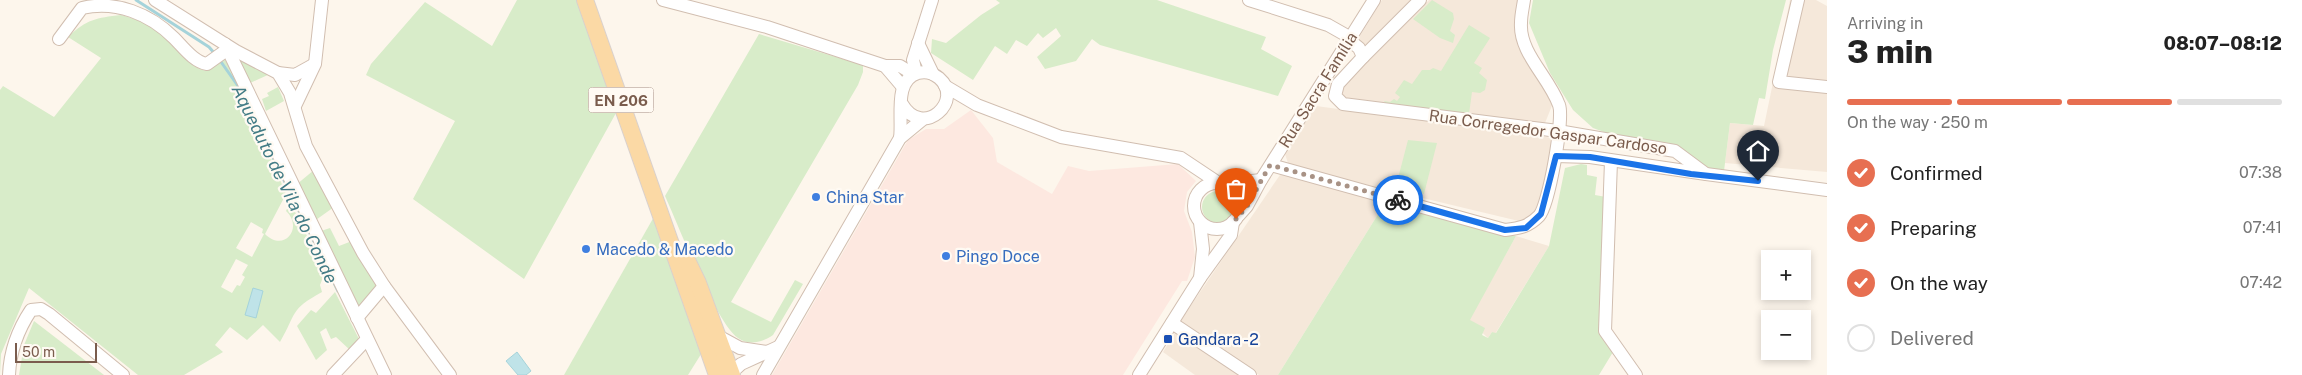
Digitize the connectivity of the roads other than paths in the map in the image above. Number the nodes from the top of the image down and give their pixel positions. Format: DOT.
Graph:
graph roads {
  1 [pos="155,0"];
  2 [pos="322,0"];
  3 [pos="585,0"];
  4 [pos="663,0"];
  5 [pos="932,0"];
  6 [pos="1249,0"];
  7 [pos="1374,0"];
  8 [pos="1420,0"];
  9 [pos="1524,0"];
  10 [pos="1798,0"];
  11 [pos="686,3"];
  12 [pos="59,39"];
  13 [pos="1350,39"];
  14 [pos="918,44"];
  15 [pos="226,46"];
  16 [pos="1363,57"];
  17 [pos="912,60"];
  18 [pos="314,64"];
  19 [pos="885,66"];
  20 [pos="900,66"];
  21 [pos="278,73"];
  22 [pos="914,74"];
  23 [pos="933,74"];
  24 [pos="902,86"];
  25 [pos="946,86"];
  26 [pos="1827,87"];
  27 [pos="902,104"];
  28 [pos="295,106"];
  29 [pos="924,119"];
  30 [pos="1558,131"];
  31 [pos="900,138"];
  32 [pos="1556,156"];
  33 [pos="1611,161"];
  34 [pos="1270,165"];
  35 [pos="1706,174"];
  36 [pos="1261,180"];
  37 [pos="1222,183"];
  38 [pos="1827,190"];
  39 [pos="657,201"];
  40 [pos="1236,218"];
  41 [pos="1200,222"];
  42 [pos="1200,278"];
  43 [pos="384,286"];
  44 [pos="357,318"];
  45 [pos="1172,323"];
  46 [pos="718,336"];
  47 [pos="367,339"];
  48 [pos="772,349"];
  49 [pos="761,373"];
  50 [pos="9,375"];
  51 [pos="123,375"];
  52 [pos="333,375"];
  53 [pos="385,375"];
  54 [pos="450,375"];
  55 [pos="727,375"];
  56 [pos="1139,375"];
  57 [pos="1250,375"];
  58 [pos="1636,375"];
  1 -- 15 [label="street"];
  2 -- 18 [label="street"];
  3 -- 39 [label="main road, EN 206"];
  4 -- 11 [label="street"];
  5 -- 14 [label="street"];
  6 -- 13 [label="street"];
  7 -- 13 [label="street, Rua Sacra Família"];
  8 -- 16 [label="street"];
  9 -- 30 [label="street"];
  10 -- 26 [label="street"];
  11 -- 19 [label="street"];
  12 -- 15 [label="street"];
  13 -- 16 [label="street"];
  13 -- 34 [label="street, Rua Sacra Família"];
  14 -- 17 [label="street"];
  14 -- 23 [label="street"];
  15 -- 21 [label="street"];
  15 -- 44 [label="street"];
  16 -- 30 [label="street, Rua Corregedor Gaspar Cardoso"];
  17 -- 20 [label="street"];
  17 -- 22 [label="street"];
  18 -- 21 [label="street"];
  18 -- 28 [label="street"];
  19 -- 20 [label="street"];
  19 -- 24 [label="street"];
  20 -- 22 [label="street"];
  21 -- 28 [label="street"];
  22 -- 23 [label="street"];
  22 -- 24 [label="street"];
  23 -- 25 [label="street"];
  24 -- 27 [label="street"];
  25 -- 29 [label="street"];
  25 -- 37 [label="street"];
  27 -- 29 [label="street"];
  27 -- 31 [label="street"];
  28 -- 43 [label="street"];
  29 -- 31 [label="street"];
  30 -- 32 [label="street"];
  30 -- 35 [label="street, Rua Corregedor Gaspar Cardoso"];
  31 -- 48 [label="street"];
  32 -- 33 [label="street"];
  32 -- 34 [label="street"];
  33 -- 35 [label="street"];
  33 -- 58 [label="street"];
  34 -- 36 [label="street, Rua Sacra Família"];
  35 -- 38 [label="street, Rua Corregedor Gaspar Cardoso"];
  36 -- 37 [label="street"];
  36 -- 40 [label="street, Rua Sacra Família"];
  37 -- 40 [label="street"];
  37 -- 41 [label="street"];
  39 -- 46 [label="main road, EN 206"];
  39 -- 55 [label="main road, EN 206"];
  40 -- 41 [label="street"];
  40 -- 42 [label="street, Rua Sacra Família"];
  41 -- 42 [label="street, Rua Sacra Família"];
  42 -- 45 [label="street, Rua Sacra Família"];
  43 -- 44 [label="street"];
  43 -- 54 [label="street"];
  44 -- 47 [label="street"];
  45 -- 56 [label="street, Rua Sacra Família"];
  45 -- 57 [label="street"];
  46 -- 48 [label="street"];
  46 -- 55 [label="main road, EN 206"];
  47 -- 52 [label="street"];
  47 -- 53 [label="street"];
  48 -- 49 [label="street"];
  48 -- 55 [label="street"];
  50 -- 51 [label="street"];
}
